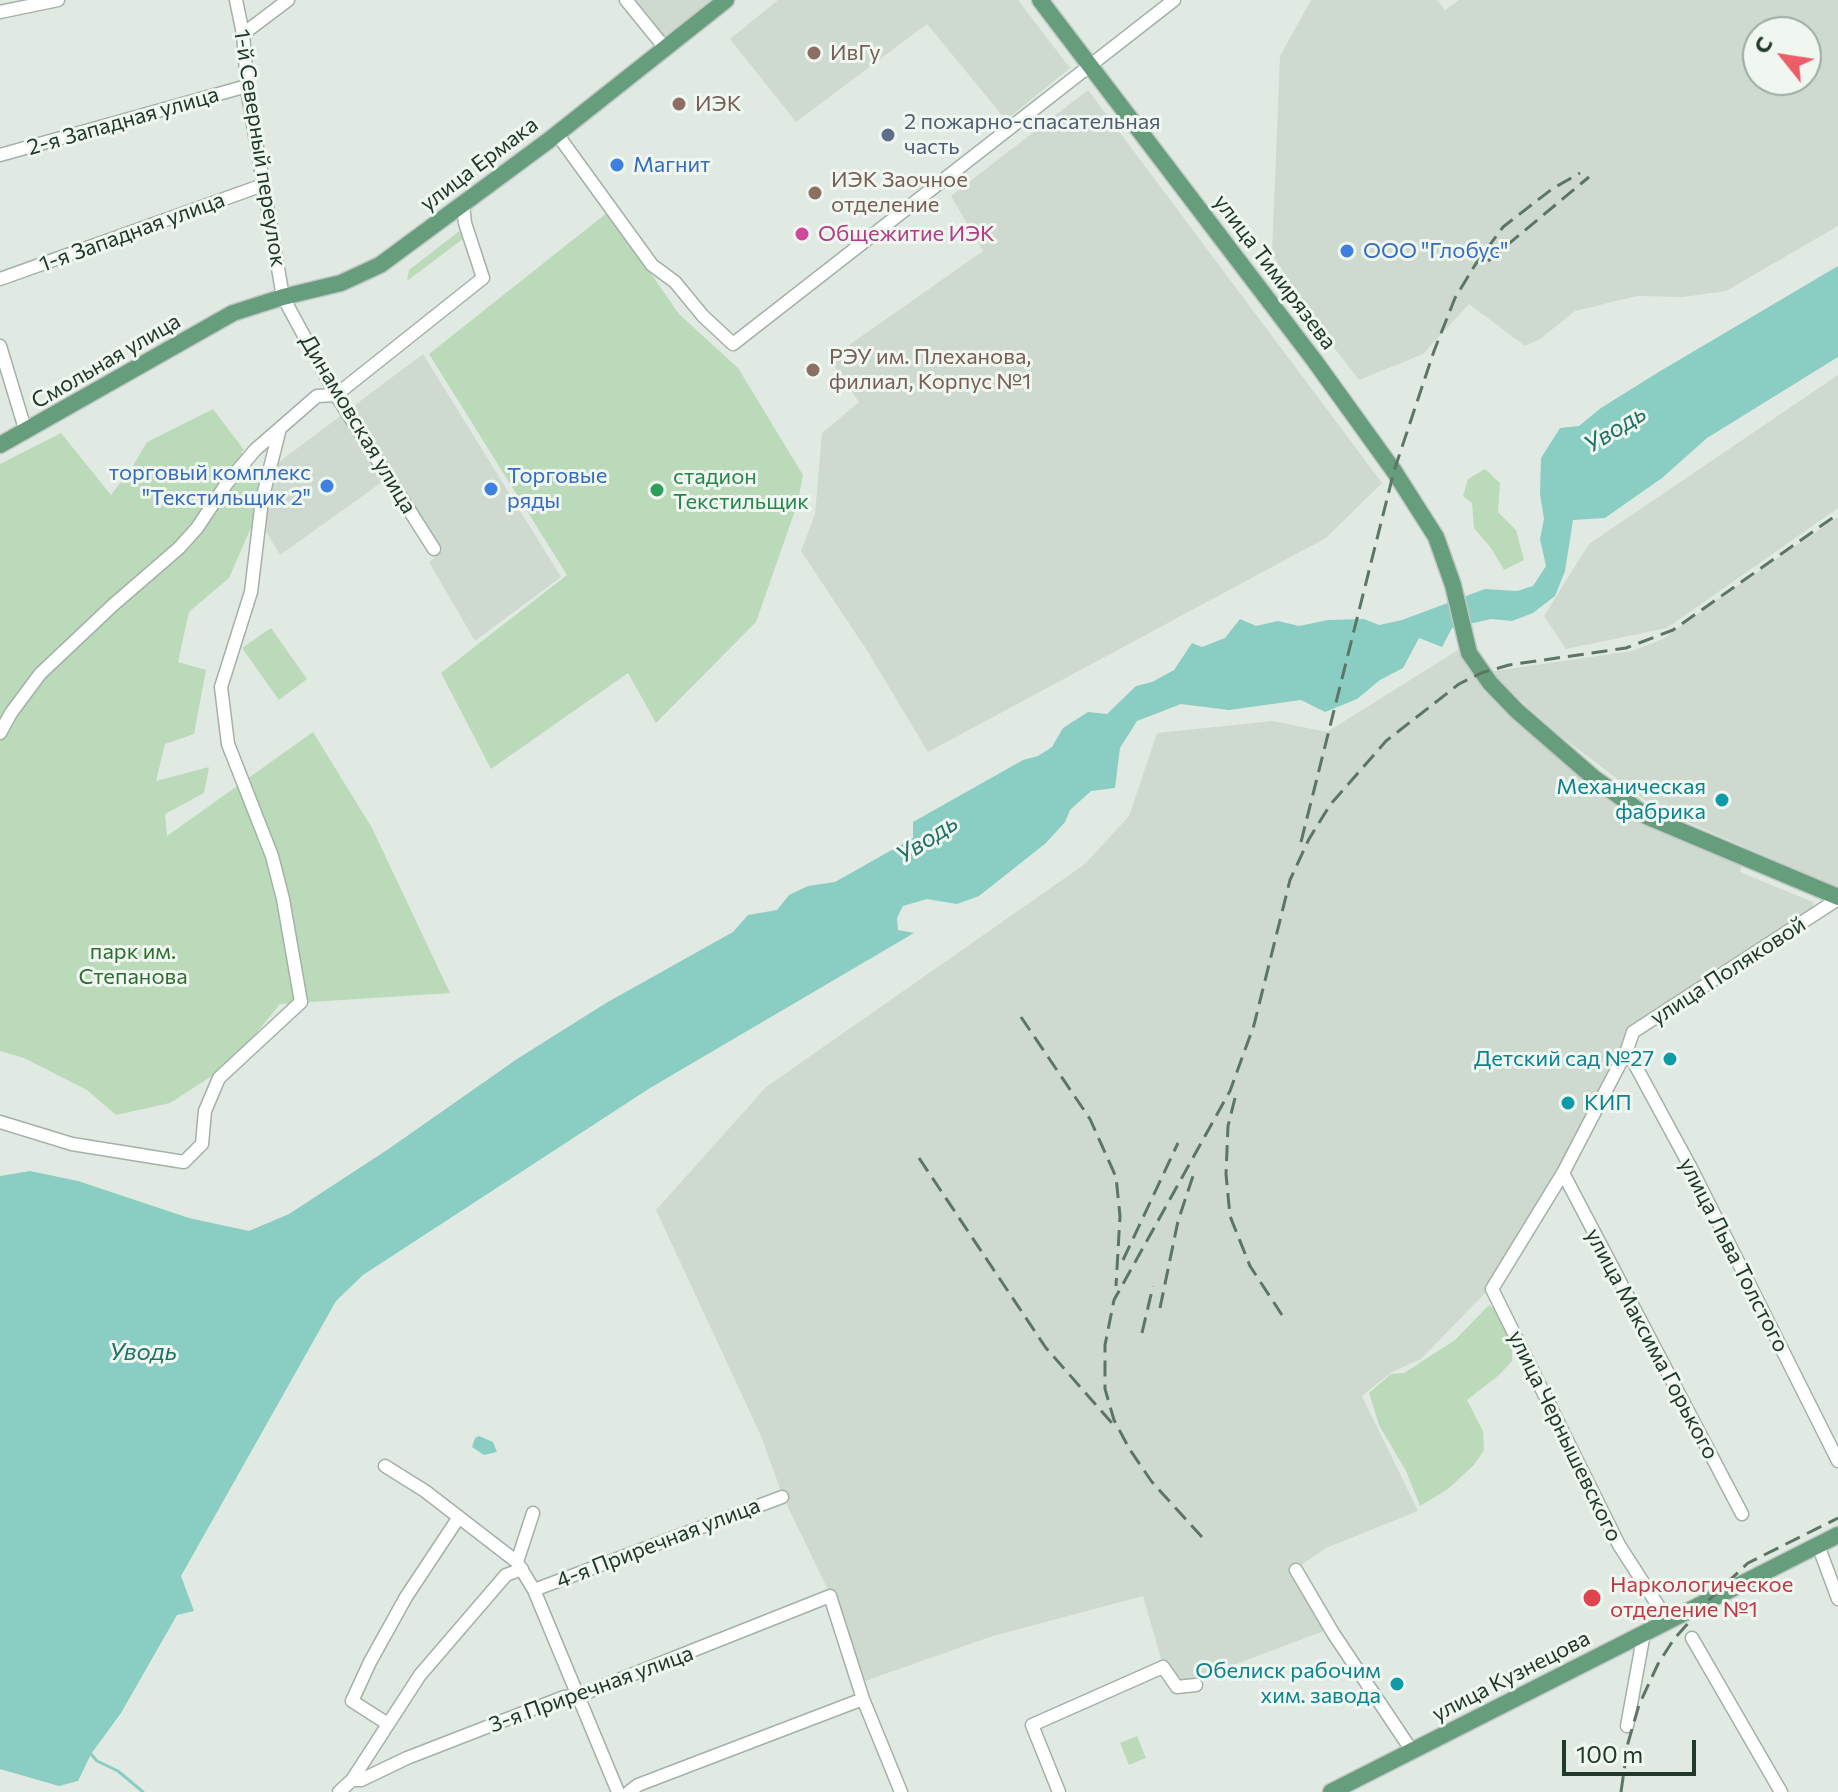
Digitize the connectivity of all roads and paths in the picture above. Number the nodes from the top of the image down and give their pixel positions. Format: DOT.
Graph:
graph roads {
  1 [pos="58,0"];
  2 [pos="236,0"];
  3 [pos="274,0"];
  4 [pos="288,0"];
  5 [pos="626,0"];
  6 [pos="726,0"];
  7 [pos="1040,0"];
  8 [pos="1174,0"];
  9 [pos="0,12"];
  10 [pos="242,30"];
  11 [pos="665,48"];
  12 [pos="1090,66"];
  13 [pos="247,86"];
  14 [pos="557,134"];
  15 [pos="0,155"];
  16 [pos="263,185"];
  17 [pos="463,205"];
  18 [pos="0,279"];
  19 [pos="283,297"];
  20 [pos="233,313"];
  21 [pos="0,346"];
  22 [pos="336,395"];
  23 [pos="26,432"];
  24 [pos="279,432"];
  25 [pos="0,445"];
  26 [pos="434,549"];
  27 [pos="0,733"];
  28 [pos="1838,898"];
  29 [pos="1627,1050"];
  30 [pos="0,1122"];
  31 [pos="1563,1173"];
  32 [pos="1492,1289"];
  33 [pos="1838,1461"];
  34 [pos="385,1466"];
  35 [pos="782,1497"];
  36 [pos="533,1513"];
  37 [pos="1742,1514"];
  38 [pos="459,1517"];
  39 [pos="1838,1535"];
  40 [pos="1818,1545"];
  41 [pos="520,1566"];
  42 [pos="1296,1570"];
  43 [pos="534,1590"];
  44 [pos="1838,1599"];
  45 [pos="1668,1621"];
  46 [pos="1644,1633"];
  47 [pos="1692,1638"];
  48 [pos="1196,1685"];
  49 [pos="578,1696"];
  50 [pos="863,1699"];
  51 [pos="388,1724"];
  52 [pos="1627,1726"];
  53 [pos="1412,1751"];
  54 [pos="352,1780"];
  55 [pos="1358,1786"];
  56 [pos="339,1792"];
  57 [pos="618,1792"];
  58 [pos="629,1792"];
  59 [pos="901,1792"];
  60 [pos="1059,1792"];
  61 [pos="1331,1792"];
  62 [pos="1781,1792"];
  1 -- 9 [label="street"];
  2 -- 10 [label="street, 1-й Северный переулок"];
  3 -- 10 [label="street"];
  4 -- 10 [label="street"];
  5 -- 11 [label="street"];
  6 -- 11 [label="main road, улица Ермака"];
  7 -- 12 [label="main road, улица Тимирязева"];
  8 -- 12 [label="street"];
  10 -- 13 [label="street, 1-й Северный переулок"];
  11 -- 14 [label="main road, улица Ермака"];
  12 -- 14 [label="street"];
  12 -- 28 [label="main road, улица Тимирязева"];
  13 -- 15 [label="street, 2-я Западная улица"];
  13 -- 16 [label="street, 1-й Северный переулок"];
  14 -- 17 [label="main road, улица Ермака"];
  16 -- 18 [label="street, 1-я Западная улица"];
  16 -- 19 [label="street, 1-й Северный переулок"];
  17 -- 19 [label="main road, улица Ермака"];
  17 -- 22 [label="street"];
  19 -- 20 [label="main road, улица Ермака"];
  19 -- 22 [label="street, Динамовская улица"];
  20 -- 23 [label="main road, Смольная улица"];
  21 -- 23 [label="street"];
  22 -- 24 [label="street"];
  22 -- 26 [label="street, Динамовская улица"];
  23 -- 25 [label="main road, Смольная улица"];
  24 -- 27 [label="street"];
  24 -- 30 [label="street"];
  28 -- 29 [label="street, улица Поляковой"];
  29 -- 31 [label="street, улица Поляковой"];
  29 -- 33 [label="street, улица Льва Толстого"];
  31 -- 32 [label="street, улица Поляковой"];
  31 -- 37 [label="street, улица Максима Горького"];
  32 -- 45 [label="street, улица Чернышевского"];
  34 -- 38 [label="street"];
  35 -- 43 [label="street, 4-я Приречная улица"];
  36 -- 41 [label="street"];
  38 -- 41 [label="street"];
  38 -- 51 [label="street"];
  39 -- 40 [label="main road, улица Кузнецова"];
  40 -- 44 [label="street"];
  40 -- 45 [label="main road, улица Кузнецова"];
  41 -- 43 [label="street"];
  41 -- 51 [label="street"];
  42 -- 53 [label="street"];
  43 -- 49 [label="street"];
  45 -- 46 [label="main road, улица Кузнецова"];
  46 -- 52 [label="street"];
  46 -- 53 [label="main road, улица Кузнецова"];
  47 -- 62 [label="street"];
  48 -- 60 [label="street"];
  49 -- 50 [label="street, 3-я Приречная улица"];
  49 -- 54 [label="street, 3-я Приречная улица"];
  49 -- 57 [label="street"];
  50 -- 58 [label="street"];
  50 -- 59 [label="street"];
  51 -- 54 [label="street"];
  53 -- 55 [label="main road, улица Кузнецова"];
  54 -- 56 [label="street"];
  55 -- 61 [label="main road, улица Кузнецова"];
}
